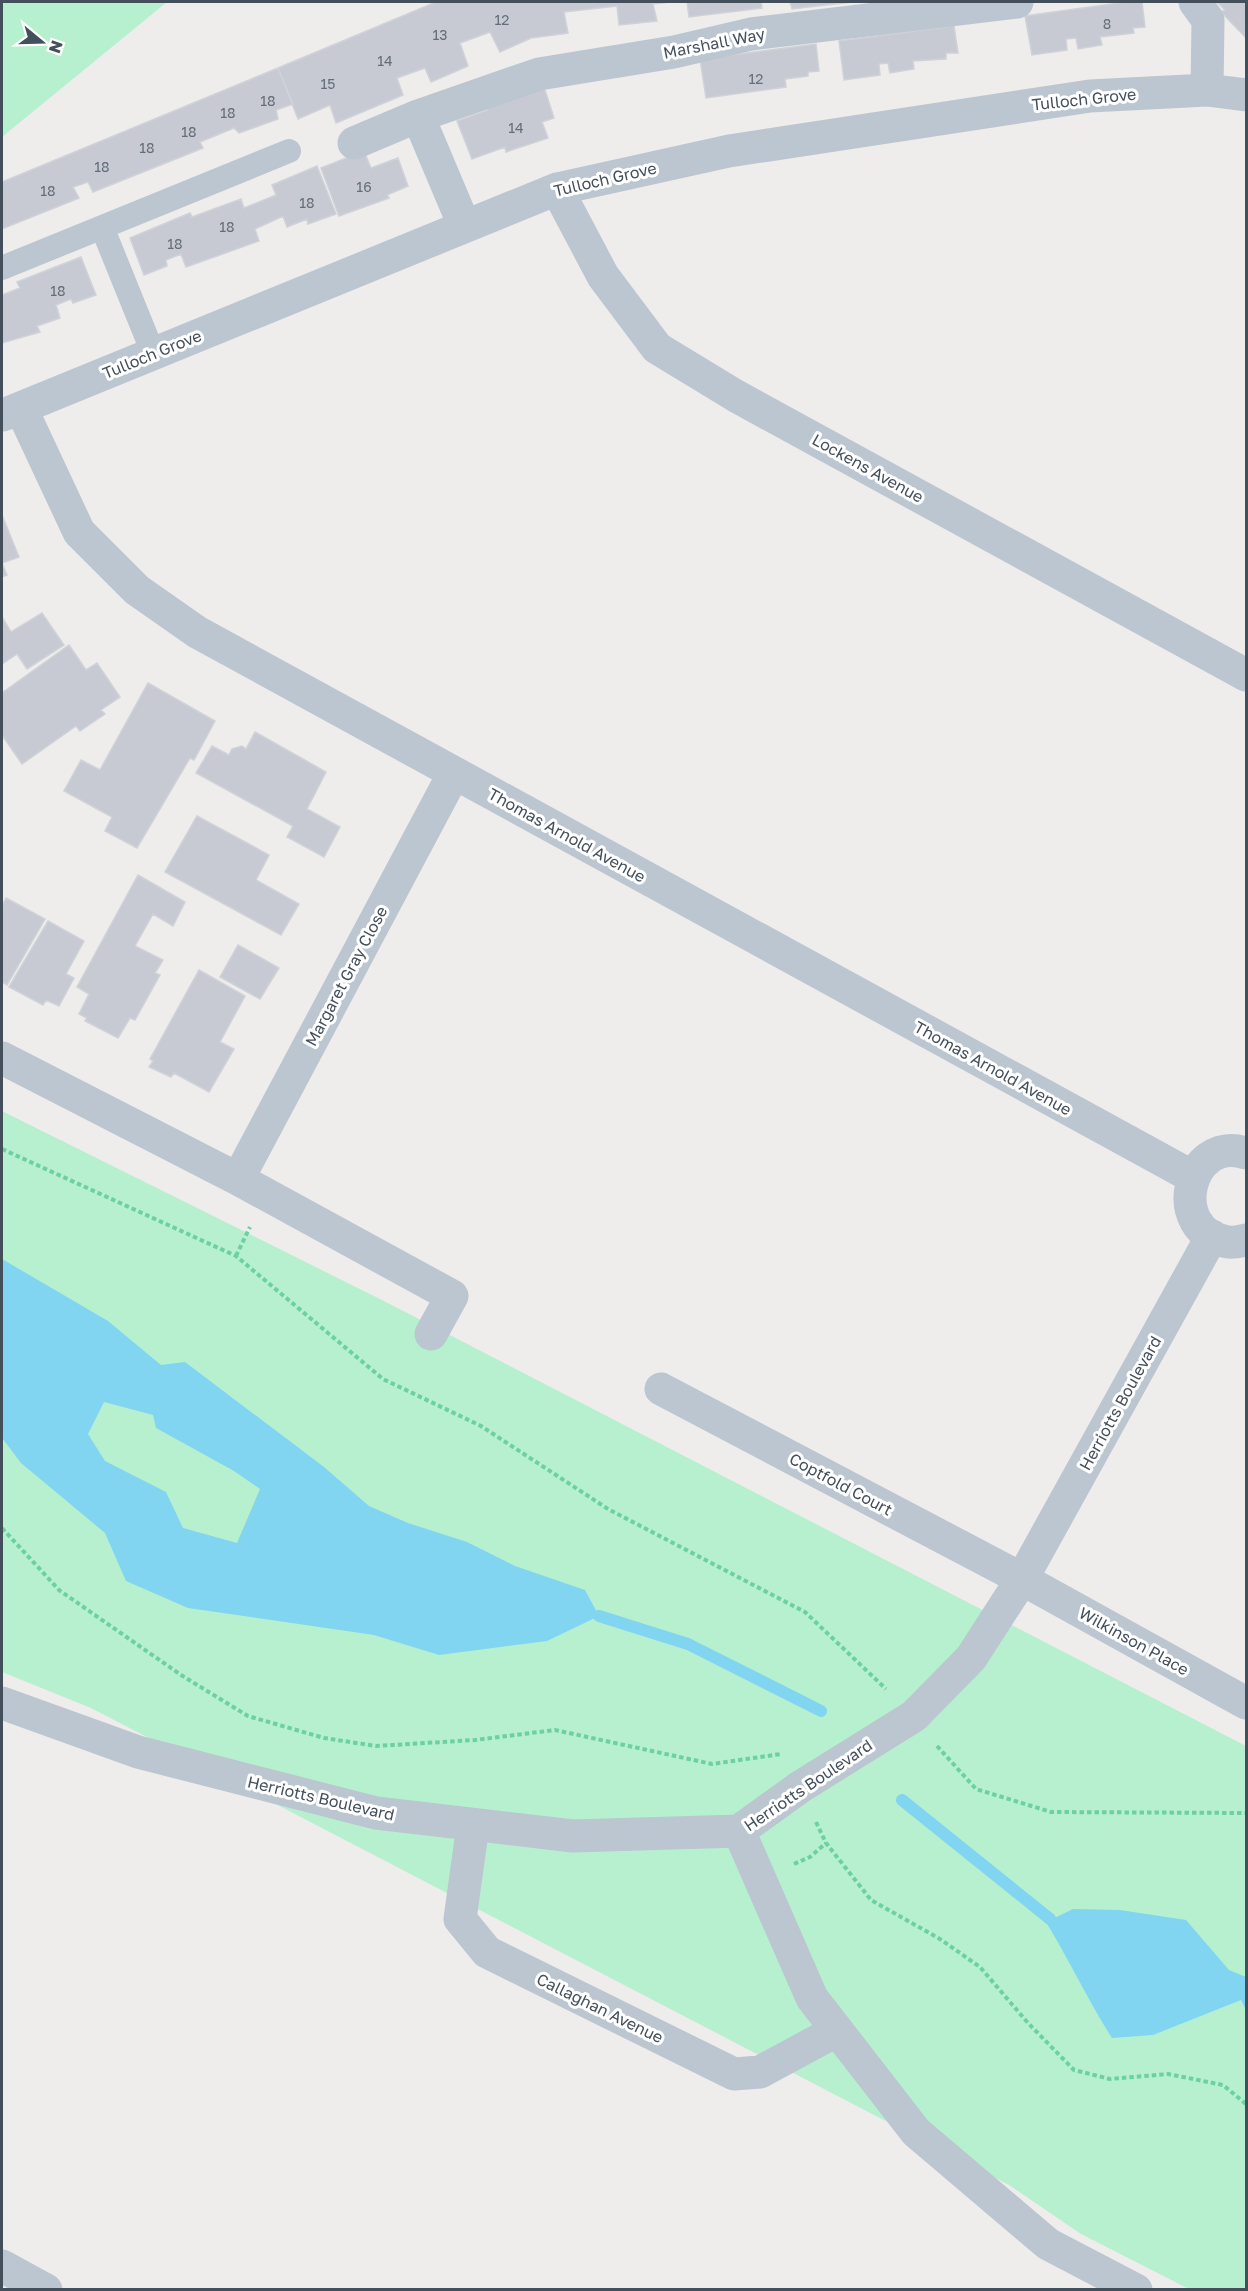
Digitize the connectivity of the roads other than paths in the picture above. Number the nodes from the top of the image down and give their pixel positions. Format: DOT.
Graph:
graph roads {
  1 [pos="1017,2"];
  2 [pos="1195,2"];
  3 [pos="1207,90"];
  4 [pos="1246,95"];
  5 [pos="417,116"];
  6 [pos="354,143"];
  7 [pos="289,151"];
  8 [pos="557,189"];
  9 [pos="464,225"];
  10 [pos="102,227"];
  11 [pos="2,268"];
  12 [pos="153,353"];
  13 [pos="11,412"];
  14 [pos="1246,675"];
  15 [pos="454,773"];
  16 [pos="2,1058"];
  17 [pos="1246,1153"];
  18 [pos="1193,1177"];
  19 [pos="238,1179"];
  20 [pos="1212,1236"];
  21 [pos="1246,1240"];
  22 [pos="431,1335"];
  23 [pos="661,1389"];
  24 [pos="1022,1579"];
  25 [pos="2,1703"];
  26 [pos="1246,1703"];
  27 [pos="473,1826"];
  28 [pos="740,1831"];
  29 [pos="836,2031"];
  30 [pos="2,2266"];
  31 [pos="46,2289"];
  32 [pos="1136,2289"];
  1 -- 5 [label="street, Marshall Way"];
  2 -- 3 [label="street"];
  3 -- 4 [label="street, Tulloch Grove"];
  3 -- 8 [label="street, Tulloch Grove"];
  5 -- 6 [label="street, Marshall Way"];
  5 -- 9 [label="street"];
  7 -- 10 [label="lane"];
  8 -- 9 [label="street, Tulloch Grove"];
  8 -- 14 [label="street, Lockens Avenue"];
  9 -- 12 [label="street, Tulloch Grove"];
  10 -- 11 [label="lane"];
  10 -- 12 [label="lane"];
  12 -- 13 [label="street, Tulloch Grove"];
  13 -- 15 [label="street, Thomas Arnold Avenue"];
  15 -- 18 [label="street, Thomas Arnold Avenue"];
  15 -- 19 [label="street, Margaret Gray Close"];
  16 -- 19 [label="street"];
  17 -- 18 [label="street"];
  18 -- 20 [label="street"];
  19 -- 22 [label="street"];
  20 -- 21 [label="street"];
  20 -- 24 [label="street, Herriotts Boulevard"];
  23 -- 24 [label="street, Coptfold Court"];
  24 -- 26 [label="street, Wilkinson Place"];
  24 -- 28 [label="street, Herriotts Boulevard"];
  25 -- 27 [label="street, Herriotts Boulevard"];
  27 -- 28 [label="street, Herriotts Boulevard"];
  27 -- 29 [label="street, Callaghan Avenue"];
  28 -- 29 [label="street"];
  29 -- 32 [label="street"];
  30 -- 31 [label="street"];
}
